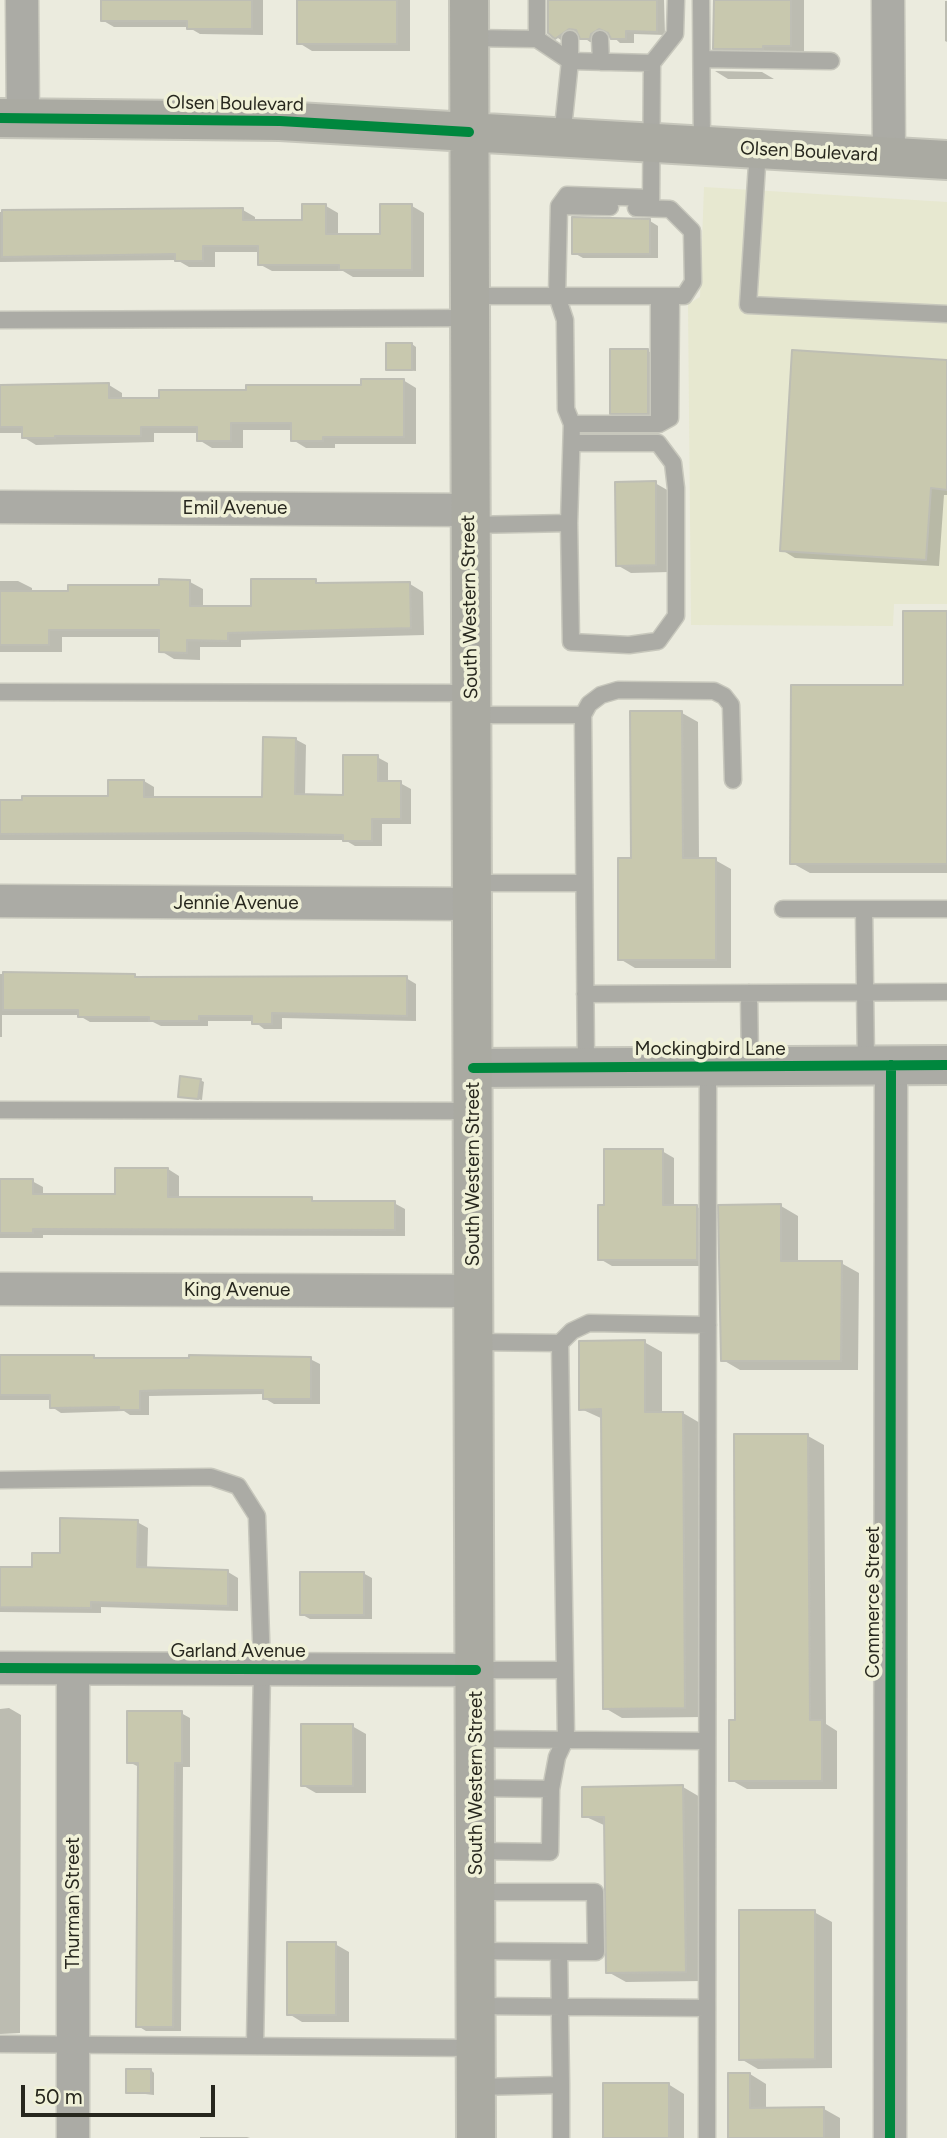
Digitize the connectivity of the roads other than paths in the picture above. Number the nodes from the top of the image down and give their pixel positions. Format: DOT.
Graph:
graph roads {
  1 [pos="22,0"];
  2 [pos="469,0"];
  3 [pos="537,0"];
  4 [pos="676,0"];
  5 [pos="701,0"];
  6 [pos="888,0"];
  7 [pos="469,38"];
  8 [pos="537,39"];
  9 [pos="570,39"];
  10 [pos="600,40"];
  11 [pos="702,58"];
  12 [pos="569,61"];
  13 [pos="831,61"];
  14 [pos="601,62"];
  15 [pos="652,63"];
  16 [pos="11,119"];
  17 [pos="469,132"];
  18 [pos="562,138"];
  19 [pos="653,143"];
  20 [pos="702,146"];
  21 [pos="758,149"];
  22 [pos="889,157"];
  23 [pos="947,160"];
  24 [pos="651,203"];
  25 [pos="557,296"];
  26 [pos="671,296"];
  27 [pos="470,307"];
  28 [pos="947,314"];
  29 [pos="0,320"];
  30 [pos="572,424"];
  31 [pos="572,443"];
  32 [pos="0,507"];
  33 [pos="469,518"];
  34 [pos="569,523"];
  35 [pos="0,692"];
  36 [pos="471,704"];
  37 [pos="583,715"];
  38 [pos="733,780"];
  39 [pos="584,883"];
  40 [pos="472,894"];
  41 [pos="0,901"];
  42 [pos="783,909"];
  43 [pos="864,909"];
  44 [pos="947,909"];
  45 [pos="865,992"];
  46 [pos="947,992"];
  47 [pos="749,993"];
  48 [pos="585,994"];
  49 [pos="878,1065"];
  50 [pos="947,1065"];
  51 [pos="708,1066"];
  52 [pos="750,1066"];
  53 [pos="586,1067"];
  54 [pos="473,1068"];
  55 [pos="0,1110"];
  56 [pos="473,1111"];
  57 [pos="0,1289"];
  58 [pos="474,1291"];
  59 [pos="708,1325"];
  60 [pos="474,1342"];
  61 [pos="560,1343"];
  62 [pos="0,1480"];
  63 [pos="0,1668"];
  64 [pos="73,1669"];
  65 [pos="262,1669"];
  66 [pos="476,1670"];
  67 [pos="565,1670"];
  68 [pos="566,1738"];
  69 [pos="476,1739"];
  70 [pos="707,1741"];
  71 [pos="476,1788"];
  72 [pos="551,1789"];
  73 [pos="476,1851"];
  74 [pos="476,1892"];
  75 [pos="477,1951"];
  76 [pos="559,1952"];
  77 [pos="477,2006"];
  78 [pos="560,2006"];
  79 [pos="707,2008"];
  80 [pos="0,2044"];
  81 [pos="255,2044"];
  82 [pos="73,2045"];
  83 [pos="477,2048"];
  84 [pos="561,2085"];
  85 [pos="477,2087"];
  86 [pos="73,2138"];
  87 [pos="477,2138"];
  88 [pos="562,2138"];
  89 [pos="707,2138"];
  90 [pos="890,2138"];
  1 -- 16 [label="street"];
  2 -- 7 [label="main road, South Western Street"];
  3 -- 8 [label="lane"];
  4 -- 15 [label="lane"];
  5 -- 11 [label="lane"];
  6 -- 22 [label="street"];
  7 -- 8 [label="lane"];
  7 -- 17 [label="main road, South Western Street"];
  8 -- 12 [label="lane"];
  9 -- 12 [label="lane"];
  10 -- 14 [label="lane"];
  11 -- 13 [label="lane"];
  11 -- 20 [label="lane"];
  12 -- 14 [label="lane"];
  12 -- 18 [label="lane"];
  14 -- 15 [label="lane"];
  15 -- 19 [label="lane"];
  16 -- 17 [label="main road, Olsen Boulevard"];
  17 -- 18 [label="main road, Olsen Boulevard"];
  17 -- 27 [label="main road, South Western Street"];
  18 -- 19 [label="main road, Olsen Boulevard"];
  19 -- 20 [label="main road, Olsen Boulevard"];
  19 -- 24 [label="lane"];
  20 -- 21 [label="main road, Olsen Boulevard"];
  21 -- 22 [label="main road, Olsen Boulevard"];
  21 -- 28 [label="lane"];
  22 -- 23 [label="main road, Olsen Boulevard"];
  24 -- 25 [label="lane"];
  24 -- 26 [label="lane"];
  25 -- 26 [label="lane"];
  25 -- 27 [label="lane"];
  25 -- 30 [label="lane"];
  26 -- 30 [label="lane"];
  27 -- 29 [label="lane"];
  27 -- 33 [label="main road, South Western Street"];
  30 -- 31 [label="lane"];
  31 -- 34 [label="lane"];
  31 -- 34 [label="lane"];
  32 -- 33 [label="street, Emil Avenue"];
  33 -- 34 [label="lane"];
  33 -- 36 [label="main road, South Western Street"];
  35 -- 36 [label="lane"];
  36 -- 37 [label="lane"];
  36 -- 40 [label="main road, South Western Street"];
  37 -- 38 [label="lane"];
  37 -- 39 [label="lane"];
  39 -- 40 [label="lane"];
  39 -- 48 [label="lane"];
  40 -- 41 [label="street, Jennie Avenue"];
  40 -- 54 [label="main road, South Western Street"];
  42 -- 43 [label="lane"];
  43 -- 44 [label="lane"];
  43 -- 45 [label="lane"];
  45 -- 46 [label="lane"];
  45 -- 47 [label="lane"];
  45 -- 49 [label="lane"];
  47 -- 48 [label="lane"];
  47 -- 52 [label="lane"];
  48 -- 53 [label="lane"];
  49 -- 50 [label="street, Mockingbird Lane"];
  49 -- 52 [label="street, Mockingbird Lane"];
  49 -- 90 [label="street, Commerce Street"];
  51 -- 52 [label="street, Mockingbird Lane"];
  51 -- 53 [label="street, Mockingbird Lane"];
  51 -- 59 [label="lane"];
  53 -- 54 [label="street, Mockingbird Lane"];
  54 -- 56 [label="main road, South Western Street"];
  55 -- 56 [label="lane"];
  56 -- 58 [label="main road, South Western Street"];
  57 -- 58 [label="street, King Avenue"];
  58 -- 60 [label="main road, South Western Street"];
  59 -- 61 [label="lane"];
  59 -- 70 [label="lane"];
  60 -- 61 [label="lane"];
  60 -- 66 [label="main road, South Western Street"];
  61 -- 67 [label="lane"];
  62 -- 65 [label="lane"];
  63 -- 64 [label="street, Garland Avenue"];
  64 -- 65 [label="street, Garland Avenue"];
  64 -- 82 [label="street, Thurman Street"];
  65 -- 66 [label="street, Garland Avenue"];
  65 -- 81 [label="lane"];
  66 -- 67 [label="lane"];
  66 -- 69 [label="main road, South Western Street"];
  67 -- 68 [label="lane"];
  68 -- 69 [label="lane"];
  68 -- 70 [label="lane"];
  68 -- 72 [label="lane"];
  69 -- 71 [label="main road, South Western Street"];
  70 -- 79 [label="lane"];
  71 -- 72 [label="lane"];
  71 -- 73 [label="main road, South Western Street"];
  72 -- 73 [label="lane"];
  73 -- 74 [label="main road, South Western Street"];
  74 -- 75 [label="main road, South Western Street"];
  74 -- 76 [label="lane"];
  75 -- 76 [label="lane"];
  75 -- 77 [label="main road, South Western Street"];
  76 -- 78 [label="lane"];
  77 -- 78 [label="lane"];
  77 -- 83 [label="main road, South Western Street"];
  78 -- 79 [label="lane"];
  78 -- 84 [label="lane"];
  79 -- 89 [label="lane"];
  80 -- 82 [label="lane"];
  81 -- 82 [label="lane"];
  81 -- 83 [label="lane"];
  82 -- 86 [label="street, Thurman Street"];
  83 -- 85 [label="main road, South Western Street"];
  84 -- 85 [label="lane"];
  84 -- 88 [label="lane"];
  85 -- 87 [label="main road, South Western Street"];
}
